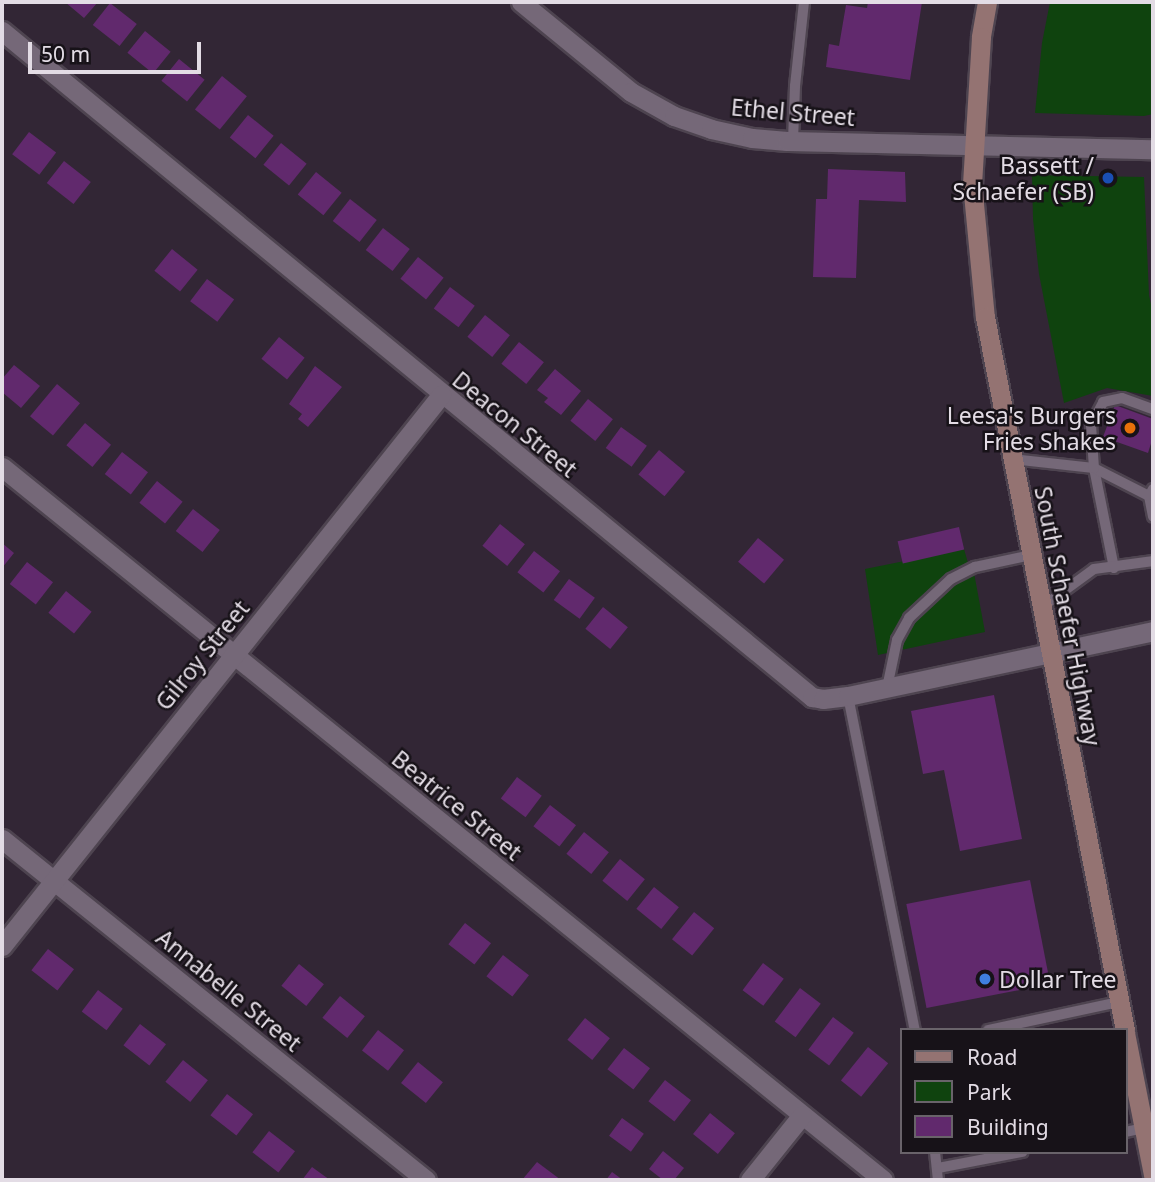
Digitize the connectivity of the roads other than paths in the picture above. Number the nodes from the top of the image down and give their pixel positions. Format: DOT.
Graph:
graph roads {
  1 [pos="521,2"];
  2 [pos="804,2"];
  3 [pos="987,2"];
  4 [pos="2,31"];
  5 [pos="793,141"];
  6 [pos="975,145"];
  7 [pos="1153,149"];
  8 [pos="441,395"];
  9 [pos="1153,409"];
  10 [pos="1013,459"];
  11 [pos="2,467"];
  12 [pos="1094,468"];
  13 [pos="1151,493"];
  14 [pos="1153,517"];
  15 [pos="1031,555"];
  16 [pos="1153,561"];
  17 [pos="1114,569"];
  18 [pos="1041,607"];
  19 [pos="1153,631"];
  20 [pos="1051,654"];
  21 [pos="233,655"];
  22 [pos="887,688"];
  23 [pos="848,696"];
  24 [pos="2,839"];
  25 [pos="54,881"];
  26 [pos="2,946"];
  27 [pos="1119,1002"];
  28 [pos="915,1028"];
  29 [pos="997,1028"];
  30 [pos="1124,1028"];
  31 [pos="1128,1063"];
  32 [pos="802,1115"];
  33 [pos="1135,1130"];
  34 [pos="935,1154"];
  35 [pos="1012,1154"];
  36 [pos="938,1168"];
  37 [pos="1153,1174"];
  38 [pos="426,1180"];
  39 [pos="750,1180"];
  40 [pos="883,1180"];
  41 [pos="938,1180"];
  1 -- 5 [label="street, Ethel Street"];
  2 -- 5 [label="lane"];
  3 -- 6 [label="main road, South Schaefer Highway"];
  4 -- 8 [label="street, Deacon Street"];
  5 -- 6 [label="street, Ethel Street"];
  6 -- 7 [label="street, Ethel Street"];
  6 -- 10 [label="main road, South Schaefer Highway"];
  8 -- 21 [label="street, Gilroy Street"];
  8 -- 23 [label="street, Deacon Street"];
  9 -- 12 [label="lane"];
  10 -- 12 [label="lane"];
  10 -- 15 [label="main road, South Schaefer Highway"];
  11 -- 21 [label="street, Beatrice Street"];
  12 -- 13 [label="lane"];
  12 -- 17 [label="lane"];
  13 -- 14 [label="lane"];
  15 -- 18 [label="main road, South Schaefer Highway"];
  15 -- 22 [label="lane"];
  16 -- 17 [label="lane"];
  17 -- 18 [label="lane"];
  18 -- 20 [label="main road, South Schaefer Highway"];
  19 -- 20 [label="street"];
  20 -- 22 [label="street, Deacon Street"];
  20 -- 27 [label="main road, South Schaefer Highway"];
  21 -- 25 [label="street, Gilroy Street"];
  21 -- 32 [label="street, Beatrice Street"];
  22 -- 23 [label="street, Deacon Street"];
  23 -- 28 [label="lane"];
  24 -- 25 [label="street, Annabelle Street"];
  25 -- 26 [label="street, Gilroy Street"];
  25 -- 38 [label="street, Annabelle Street"];
  27 -- 29 [label="lane"];
  27 -- 30 [label="main road, South Schaefer Highway"];
  31 -- 33 [label="main road, South Schaefer Highway"];
  32 -- 39 [label="street"];
  32 -- 40 [label="street, Beatrice Street"];
  33 -- 37 [label="main road, South Schaefer Highway"];
  34 -- 36 [label="lane"];
  35 -- 36 [label="lane"];
  36 -- 41 [label="lane"];
}
